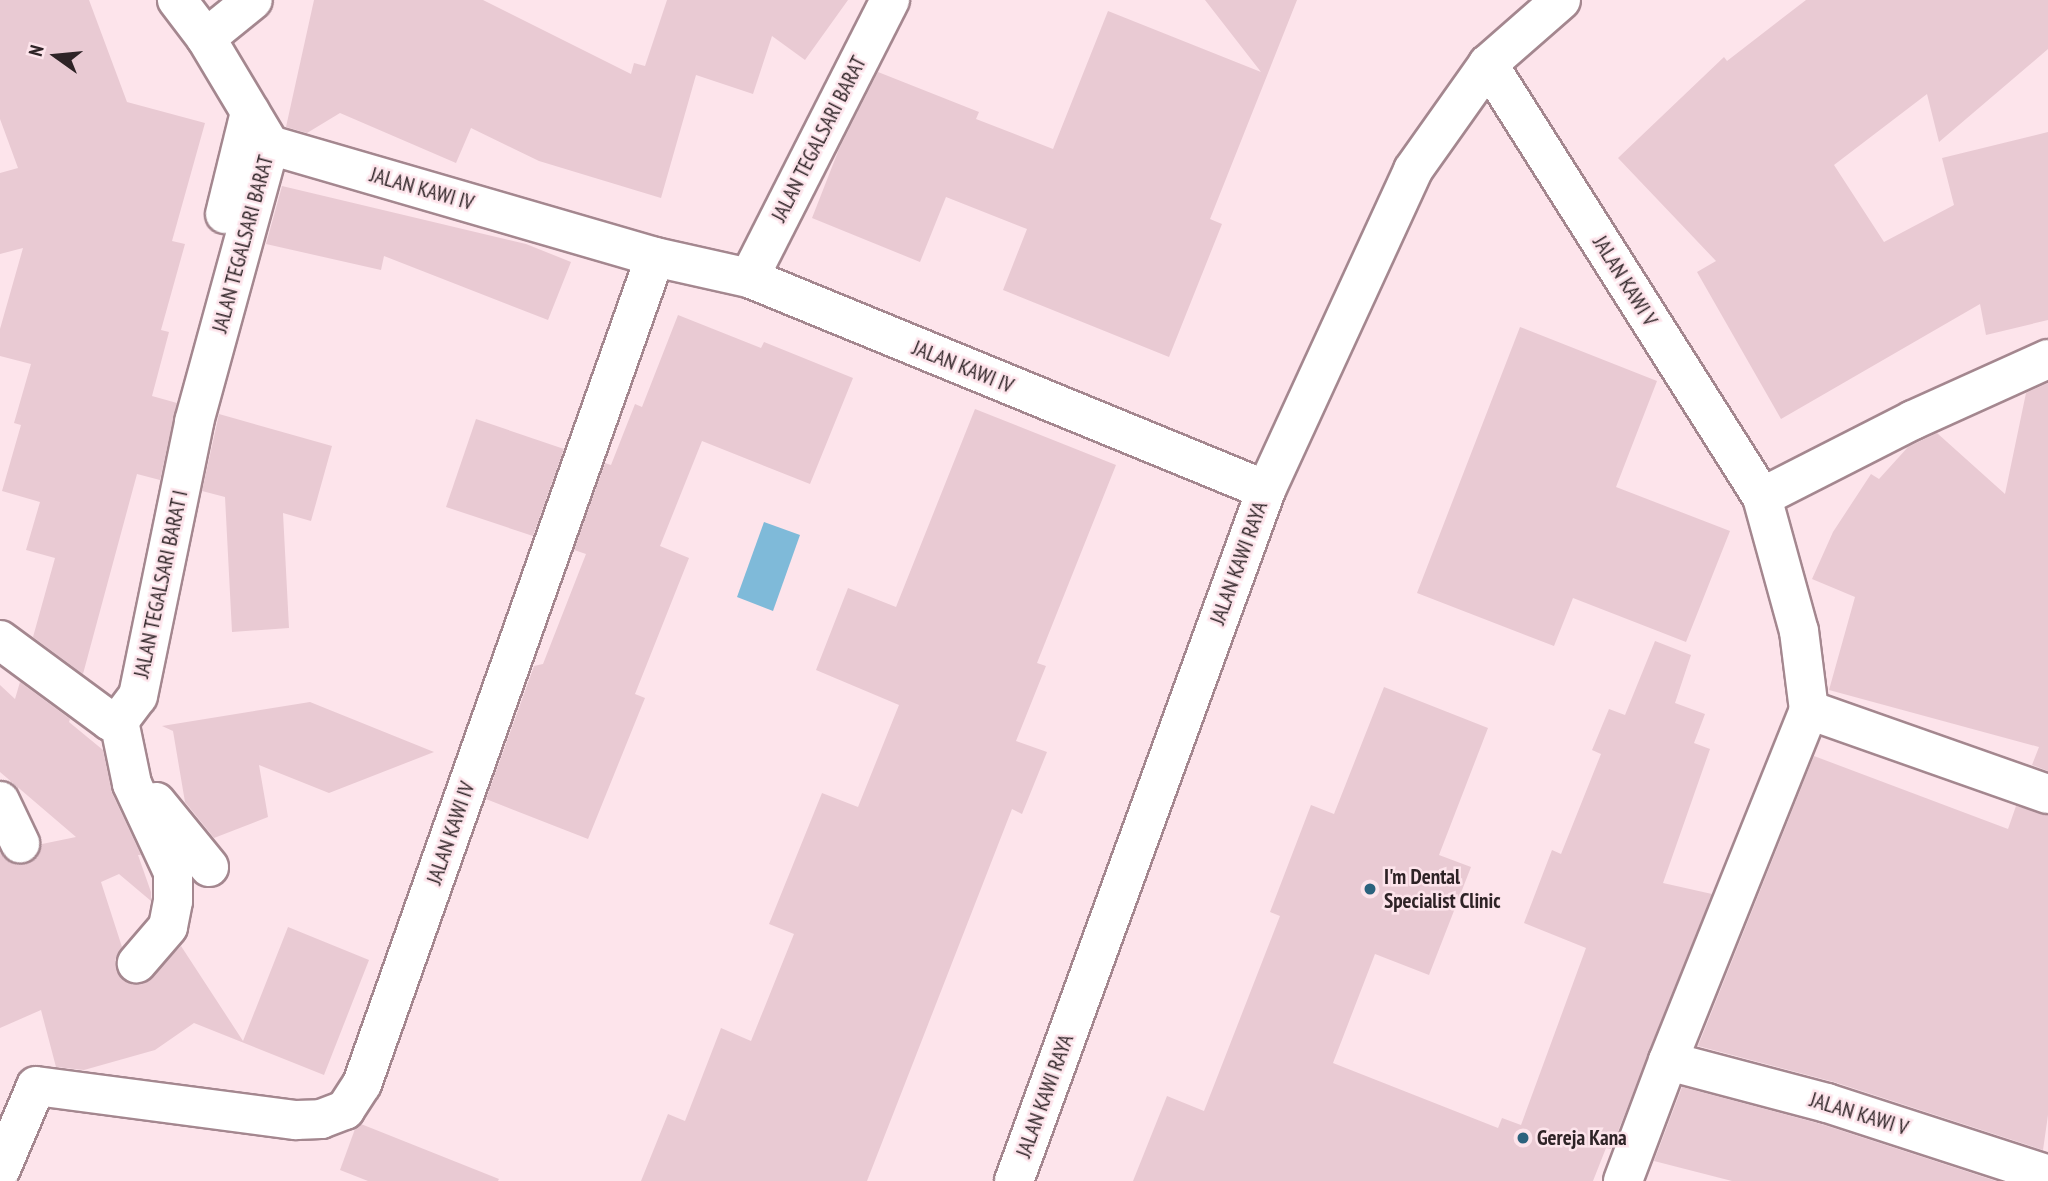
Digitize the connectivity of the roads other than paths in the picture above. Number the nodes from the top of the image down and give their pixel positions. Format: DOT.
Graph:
graph roads {
  1 [pos="177,0"];
  2 [pos="253,0"];
  3 [pos="890,0"];
  4 [pos="1561,0"];
  5 [pos="206,37"];
  6 [pos="1488,64"];
  7 [pos="250,112"];
  8 [pos="270,145"];
  9 [pos="655,257"];
  10 [pos="749,278"];
  11 [pos="2048,359"];
  12 [pos="194,422"];
  13 [pos="1266,490"];
  14 [pos="1762,497"];
  15 [pos="0,640"];
  16 [pos="1809,710"];
  17 [pos="119,717"];
  18 [pos="2048,794"];
  19 [pos="0,801"];
  20 [pos="20,843"];
  21 [pos="209,867"];
  22 [pos="137,962"];
  23 [pos="1668,1061"];
  24 [pos="0,1171"];
  25 [pos="2048,1175"];
  26 [pos="1014,1181"];
  27 [pos="1623,1181"];
  1 -- 5 [label="street, JALAN TEGALSARI BARAT"];
  2 -- 5 [label="street"];
  3 -- 10 [label="street, JALAN TEGALSARI BARAT"];
  4 -- 6 [label="street, JALAN KAWI RAYA"];
  5 -- 7 [label="street, JALAN TEGALSARI BARAT"];
  6 -- 13 [label="street, JALAN KAWI RAYA"];
  6 -- 14 [label="street, JALAN KAWI V"];
  7 -- 8 [label="street, JALAN TEGALSARI BARAT"];
  7 -- 17 [label="street"];
  8 -- 9 [label="street, JALAN KAWI IV"];
  8 -- 12 [label="street, JALAN TEGALSARI BARAT"];
  9 -- 10 [label="street, JALAN KAWI IV"];
  9 -- 24 [label="street, JALAN KAWI IV"];
  10 -- 13 [label="street, JALAN KAWI IV"];
  11 -- 14 [label="street"];
  12 -- 17 [label="street, JALAN TEGALSARI BARAT I"];
  13 -- 26 [label="street, JALAN KAWI RAYA"];
  14 -- 16 [label="street, JALAN KAWI V"];
  15 -- 17 [label="street"];
  16 -- 18 [label="street"];
  16 -- 23 [label="street, JALAN KAWI V"];
  17 -- 21 [label="street"];
  17 -- 22 [label="street"];
  19 -- 20 [label="street"];
  23 -- 25 [label="street, JALAN KAWI V"];
  23 -- 27 [label="street, JALAN KAWI V"];
}
